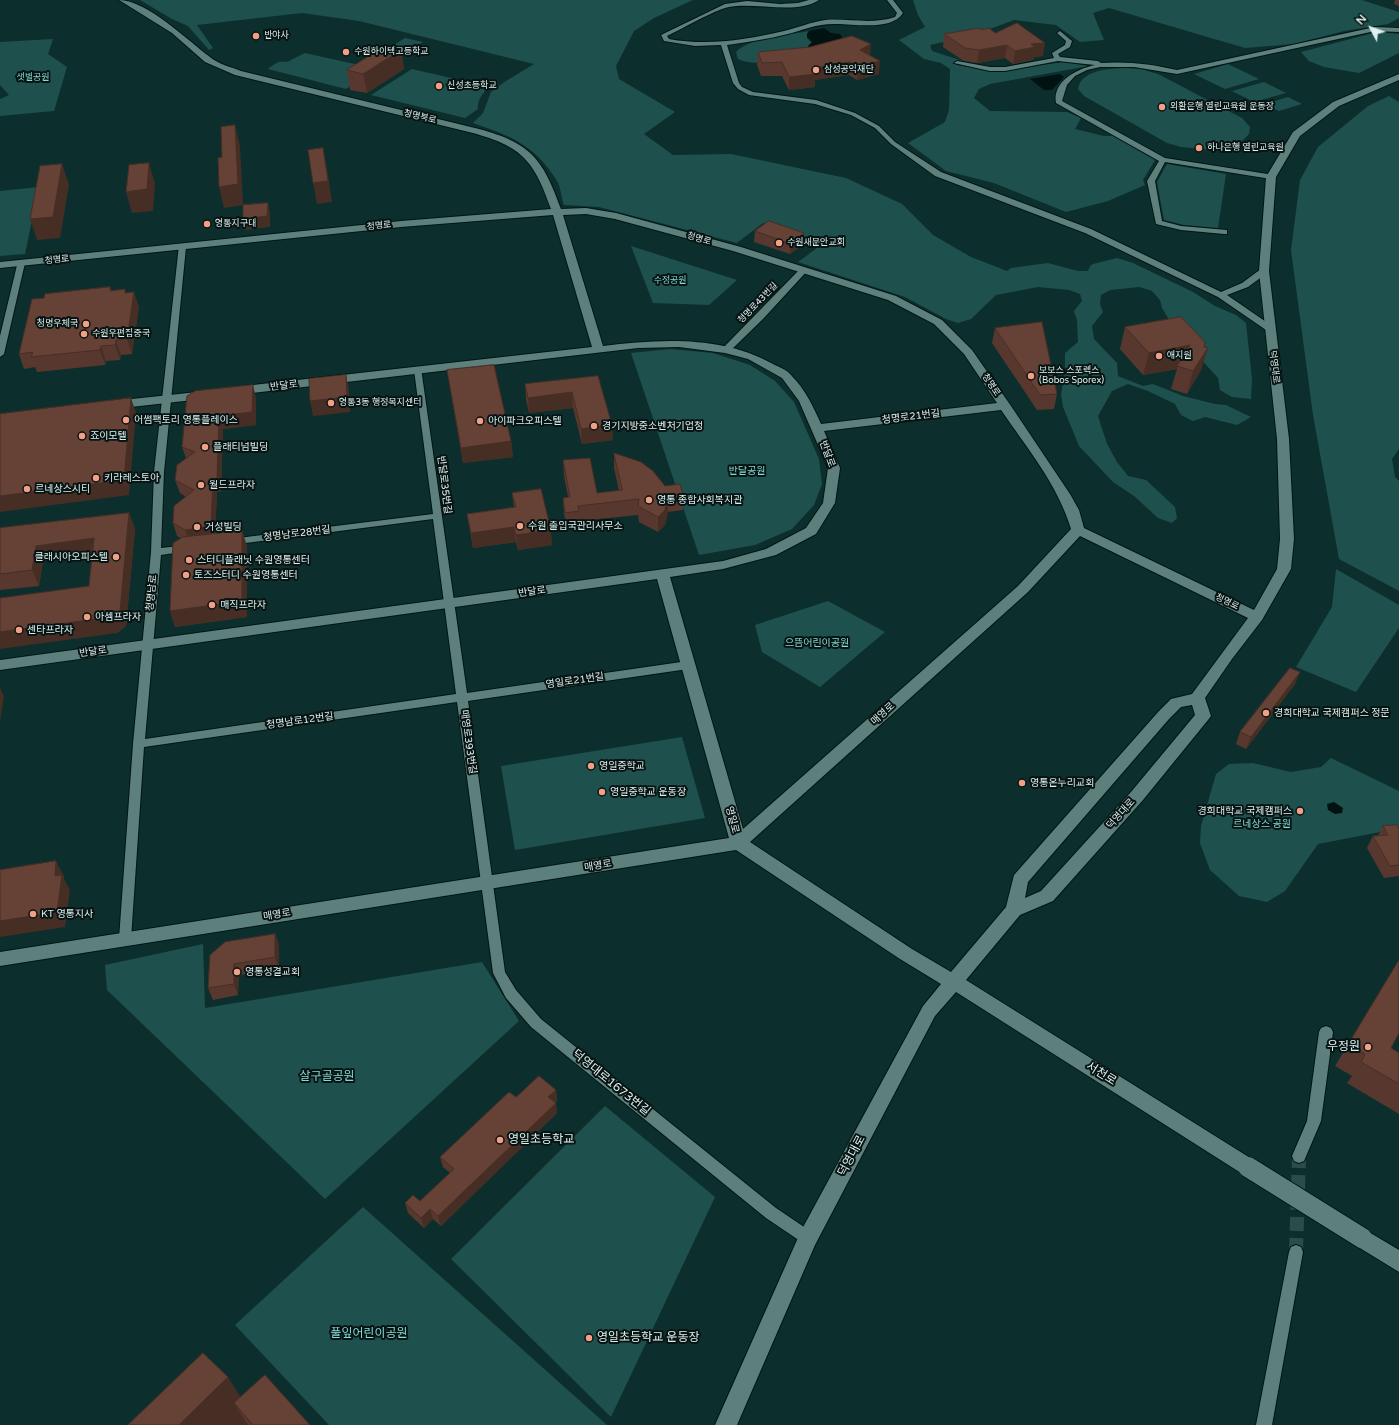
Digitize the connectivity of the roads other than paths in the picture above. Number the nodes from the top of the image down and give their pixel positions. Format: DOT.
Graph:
graph roads {
  1 [pos="123,0"];
  2 [pos="816,0"];
  3 [pos="890,0"];
  4 [pos="1399,30"];
  5 [pos="1060,33"];
  6 [pos="724,44"];
  7 [pos="1058,59"];
  8 [pos="957,63"];
  9 [pos="1107,64"];
  10 [pos="1399,77"];
  11 [pos="1163,160"];
  12 [pos="1271,177"];
  13 [pos="557,211"];
  14 [pos="1224,232"];
  15 [pos="182,247"];
  16 [pos="21,263"];
  17 [pos="0,265"];
  18 [pos="804,270"];
  19 [pos="1264,271"];
  20 [pos="1221,295"];
  21 [pos="1269,328"];
  22 [pos="598,350"];
  23 [pos="726,350"];
  24 [pos="0,354"];
  25 [pos="418,370"];
  26 [pos="167,399"];
  27 [pos="1005,406"];
  28 [pos="97,407"];
  29 [pos="818,428"];
  30 [pos="437,516"];
  31 [pos="1078,530"];
  32 [pos="216,544"];
  33 [pos="200,546"];
  34 [pos="156,552"];
  35 [pos="662,574"];
  36 [pos="448,603"];
  37 [pos="1257,617"];
  38 [pos="147,645"];
  39 [pos="0,665"];
  40 [pos="688,665"];
  41 [pos="462,698"];
  42 [pos="1197,698"];
  43 [pos="139,744"];
  44 [pos="738,843"];
  45 [pos="487,882"];
  46 [pos="1014,910"];
  47 [pos="125,940"];
  48 [pos="0,959"];
  49 [pos="954,982"];
  50 [pos="1326,1032"];
  51 [pos="1298,1156"];
  52 [pos="808,1238"];
  53 [pos="1296,1252"];
  54 [pos="1399,1262"];
  55 [pos="726,1425"];
  56 [pos="1264,1425"];
  1 -- 13 [label="street, 청명북로"];
  2 -- 6 [label="street"];
  3 -- 6 [label="street"];
  4 -- 9 [label="street"];
  5 -- 7 [label="street"];
  6 -- 20 [label="street"];
  7 -- 8 [label="street"];
  7 -- 9 [label="street"];
  9 -- 11 [label="street"];
  10 -- 12 [label="street, 덕영대로"];
  11 -- 12 [label="street"];
  11 -- 14 [label="street"];
  12 -- 19 [label="street, 덕영대로"];
  13 -- 15 [label="street, 청명로"];
  13 -- 18 [label="street, 청명로"];
  13 -- 22 [label="street, 청명북로"];
  15 -- 16 [label="street, 청명로"];
  15 -- 26 [label="street, 청명남로"];
  16 -- 17 [label="street, 청명로"];
  16 -- 24 [label="street"];
  18 -- 23 [label="street, 청명로43번길"];
  18 -- 27 [label="street, 청명로"];
  19 -- 20 [label="street"];
  19 -- 21 [label="street, 덕영대로"];
  20 -- 21 [label="street"];
  21 -- 37 [label="street, 덕영대로"];
  22 -- 23 [label="street, 반달로"];
  22 -- 25 [label="street, 반달로"];
  23 -- 29 [label="street, 반달로"];
  25 -- 26 [label="street, 반달로"];
  25 -- 30 [label="street, 반달로35번길"];
  26 -- 28 [label="street, 반달로"];
  26 -- 34 [label="street, 청명남로"];
  27 -- 29 [label="street, 청명로21번길"];
  27 -- 31 [label="street, 청명로"];
  29 -- 35 [label="street, 반달로"];
  30 -- 32 [label="street, 청명남로28번길"];
  30 -- 36 [label="street, 반달로35번길"];
  31 -- 37 [label="street, 청명로"];
  31 -- 44 [label="street, 매영로"];
  33 -- 34 [label="street"];
  34 -- 38 [label="street, 청명남로"];
  35 -- 36 [label="street, 반달로"];
  35 -- 40 [label="street, 영일로"];
  36 -- 38 [label="street, 반달로"];
  36 -- 41 [label="street, 매영로393번길"];
  37 -- 42 [label="street, 덕영대로"];
  38 -- 39 [label="street, 반달로"];
  38 -- 43 [label="street, 청명남로"];
  40 -- 41 [label="street, 영일로21번길"];
  40 -- 44 [label="street, 영일로"];
  41 -- 43 [label="street, 청명남로12번길"];
  41 -- 45 [label="street, 매영로393번길"];
  42 -- 46 [label="street, 덕영대로"];
  42 -- 46 [label="street, 덕영대로"];
  43 -- 47 [label="street, 청명남로"];
  44 -- 45 [label="street, 매영로"];
  44 -- 49 [label="street, 영일로"];
  45 -- 47 [label="street, 매영로"];
  45 -- 52 [label="street, 덕영대로1673번길"];
  46 -- 49 [label="street, 덕영대로"];
  47 -- 48 [label="street, 매영로"];
  49 -- 52 [label="street, 덕영대로"];
  49 -- 54 [label="street, 서천로, bridge"];
  50 -- 51 [label="street"];
  52 -- 55 [label="street, 덕영대로"];
  53 -- 56 [label="street"];
}
